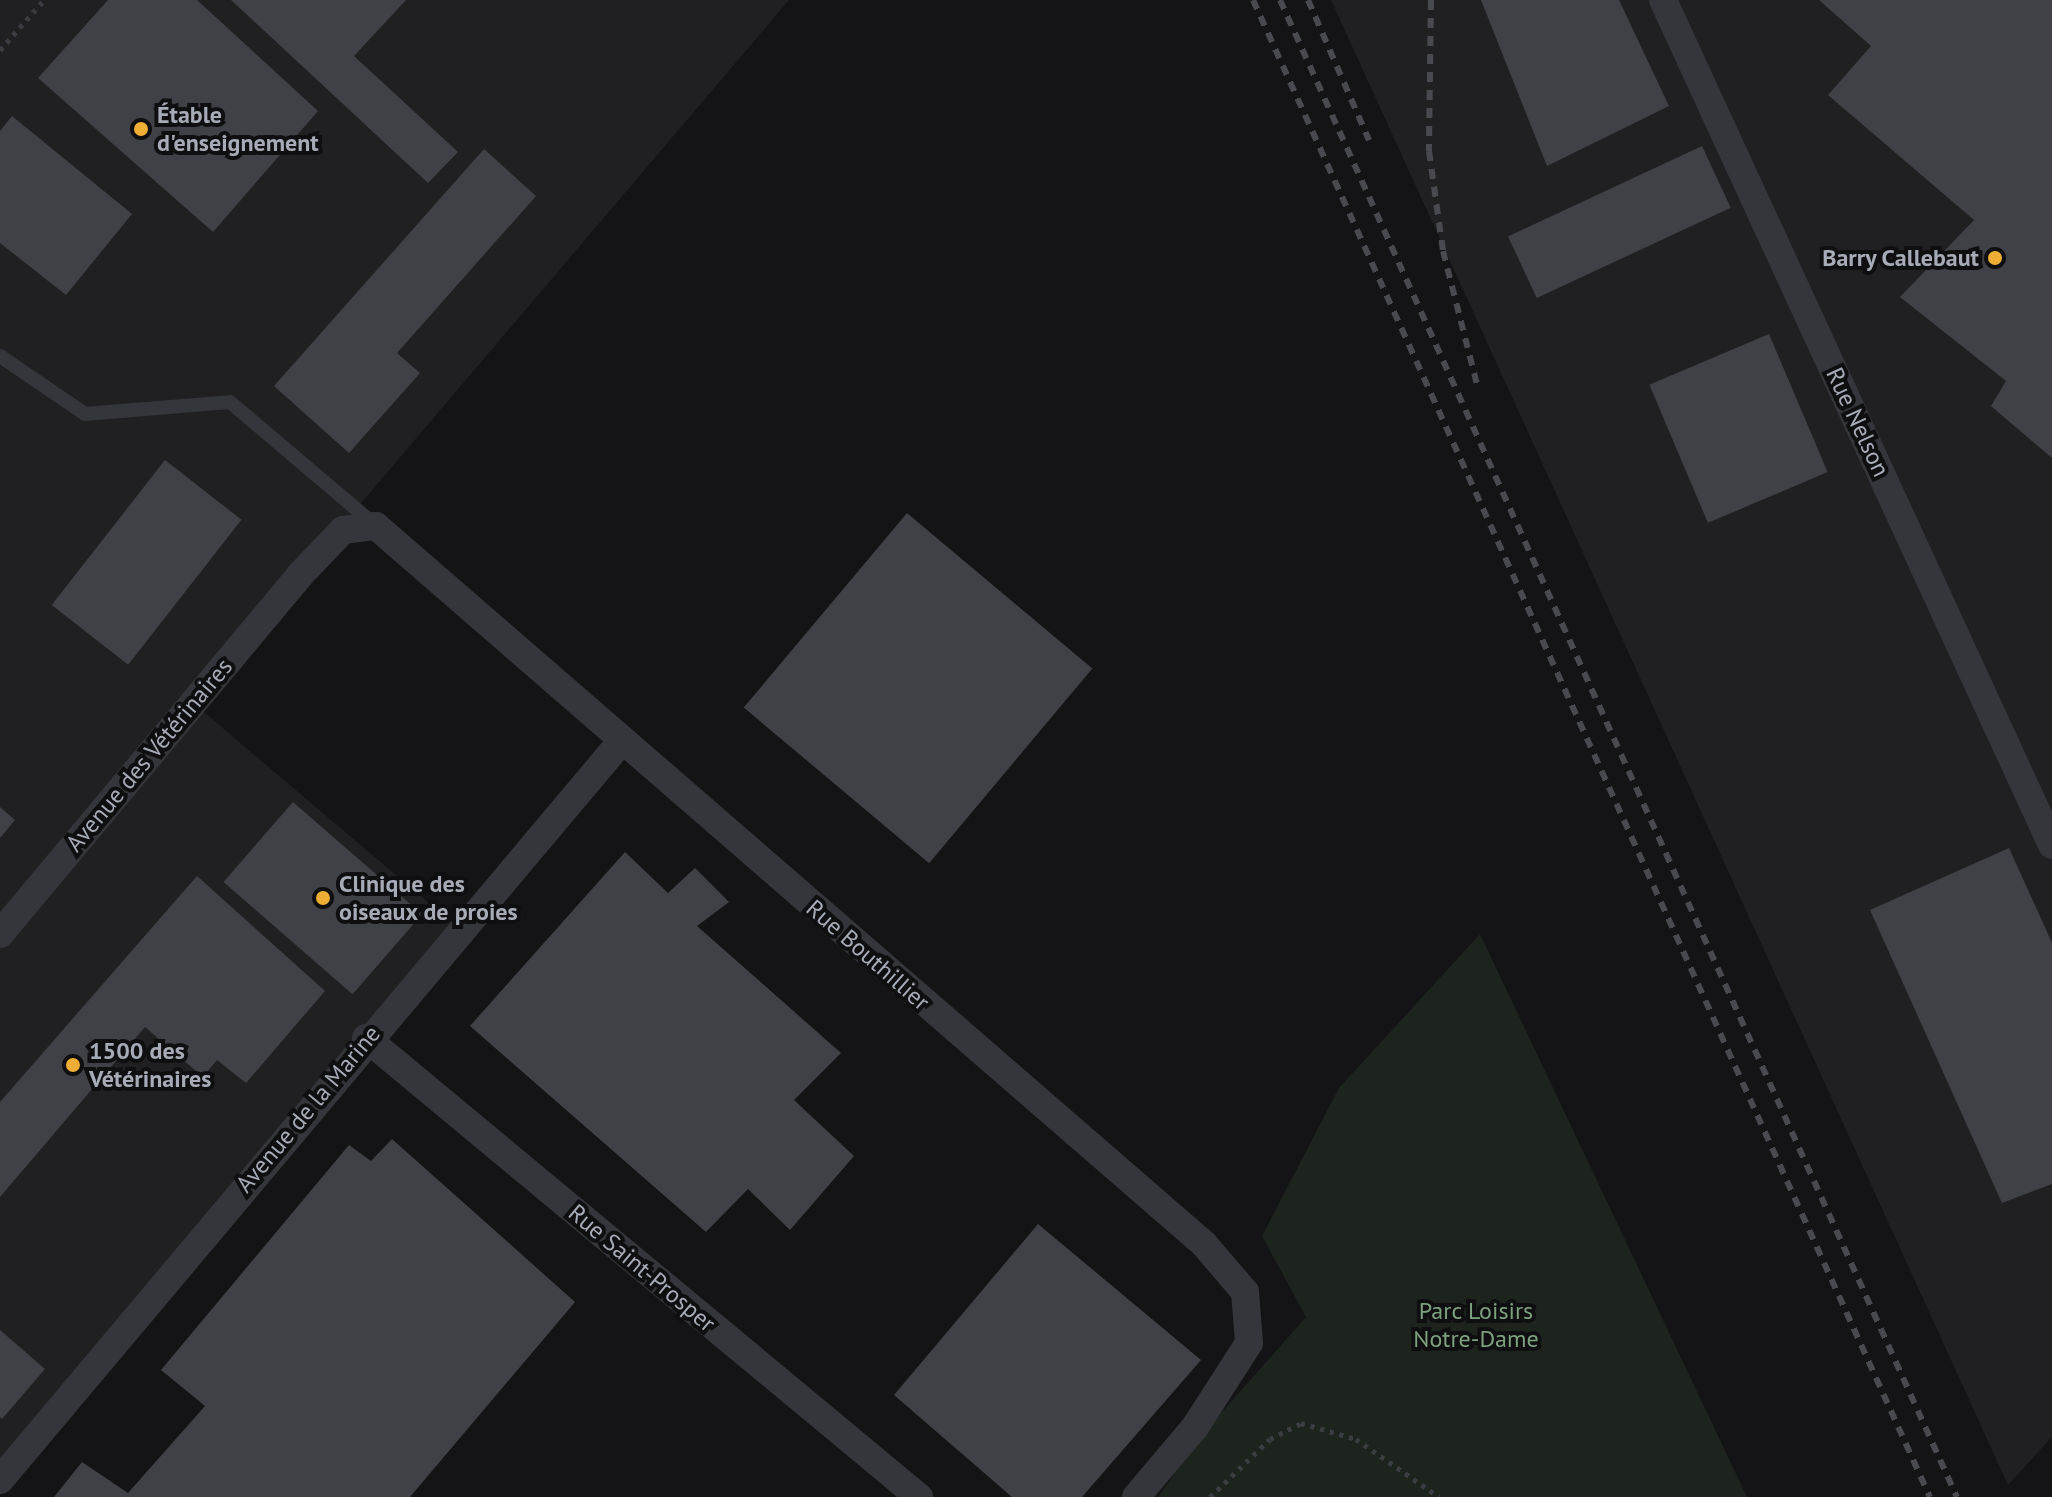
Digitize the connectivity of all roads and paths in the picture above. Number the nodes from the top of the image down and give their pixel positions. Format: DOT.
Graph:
graph roads {
  1 [pos="44,0"];
  2 [pos="1663,0"];
  3 [pos="0,50"];
  4 [pos="0,356"];
  5 [pos="376,526"];
  6 [pos="620,743"];
  7 [pos="2052,845"];
  8 [pos="0,934"];
  9 [pos="366,1038"];
  10 [pos="0,1480"];
  11 [pos="919,1497"];
  12 [pos="1136,1497"];
  13 [pos="1210,1497"];
  14 [pos="1439,1497"];
  1 -- 3 [label="path"];
  2 -- 7 [label="street, Rue Nelson"];
  4 -- 5 [label="lane"];
  5 -- 6 [label="street, Rue Bouthillier"];
  5 -- 8 [label="street, Avenue des Vétérinaires"];
  6 -- 9 [label="street, Avenue de la Marine"];
  6 -- 12 [label="street, Rue Bouthillier"];
  9 -- 10 [label="street, Avenue de la Marine"];
  9 -- 11 [label="street, Rue Saint-Prosper"];
  13 -- 14 [label="path"];
}
